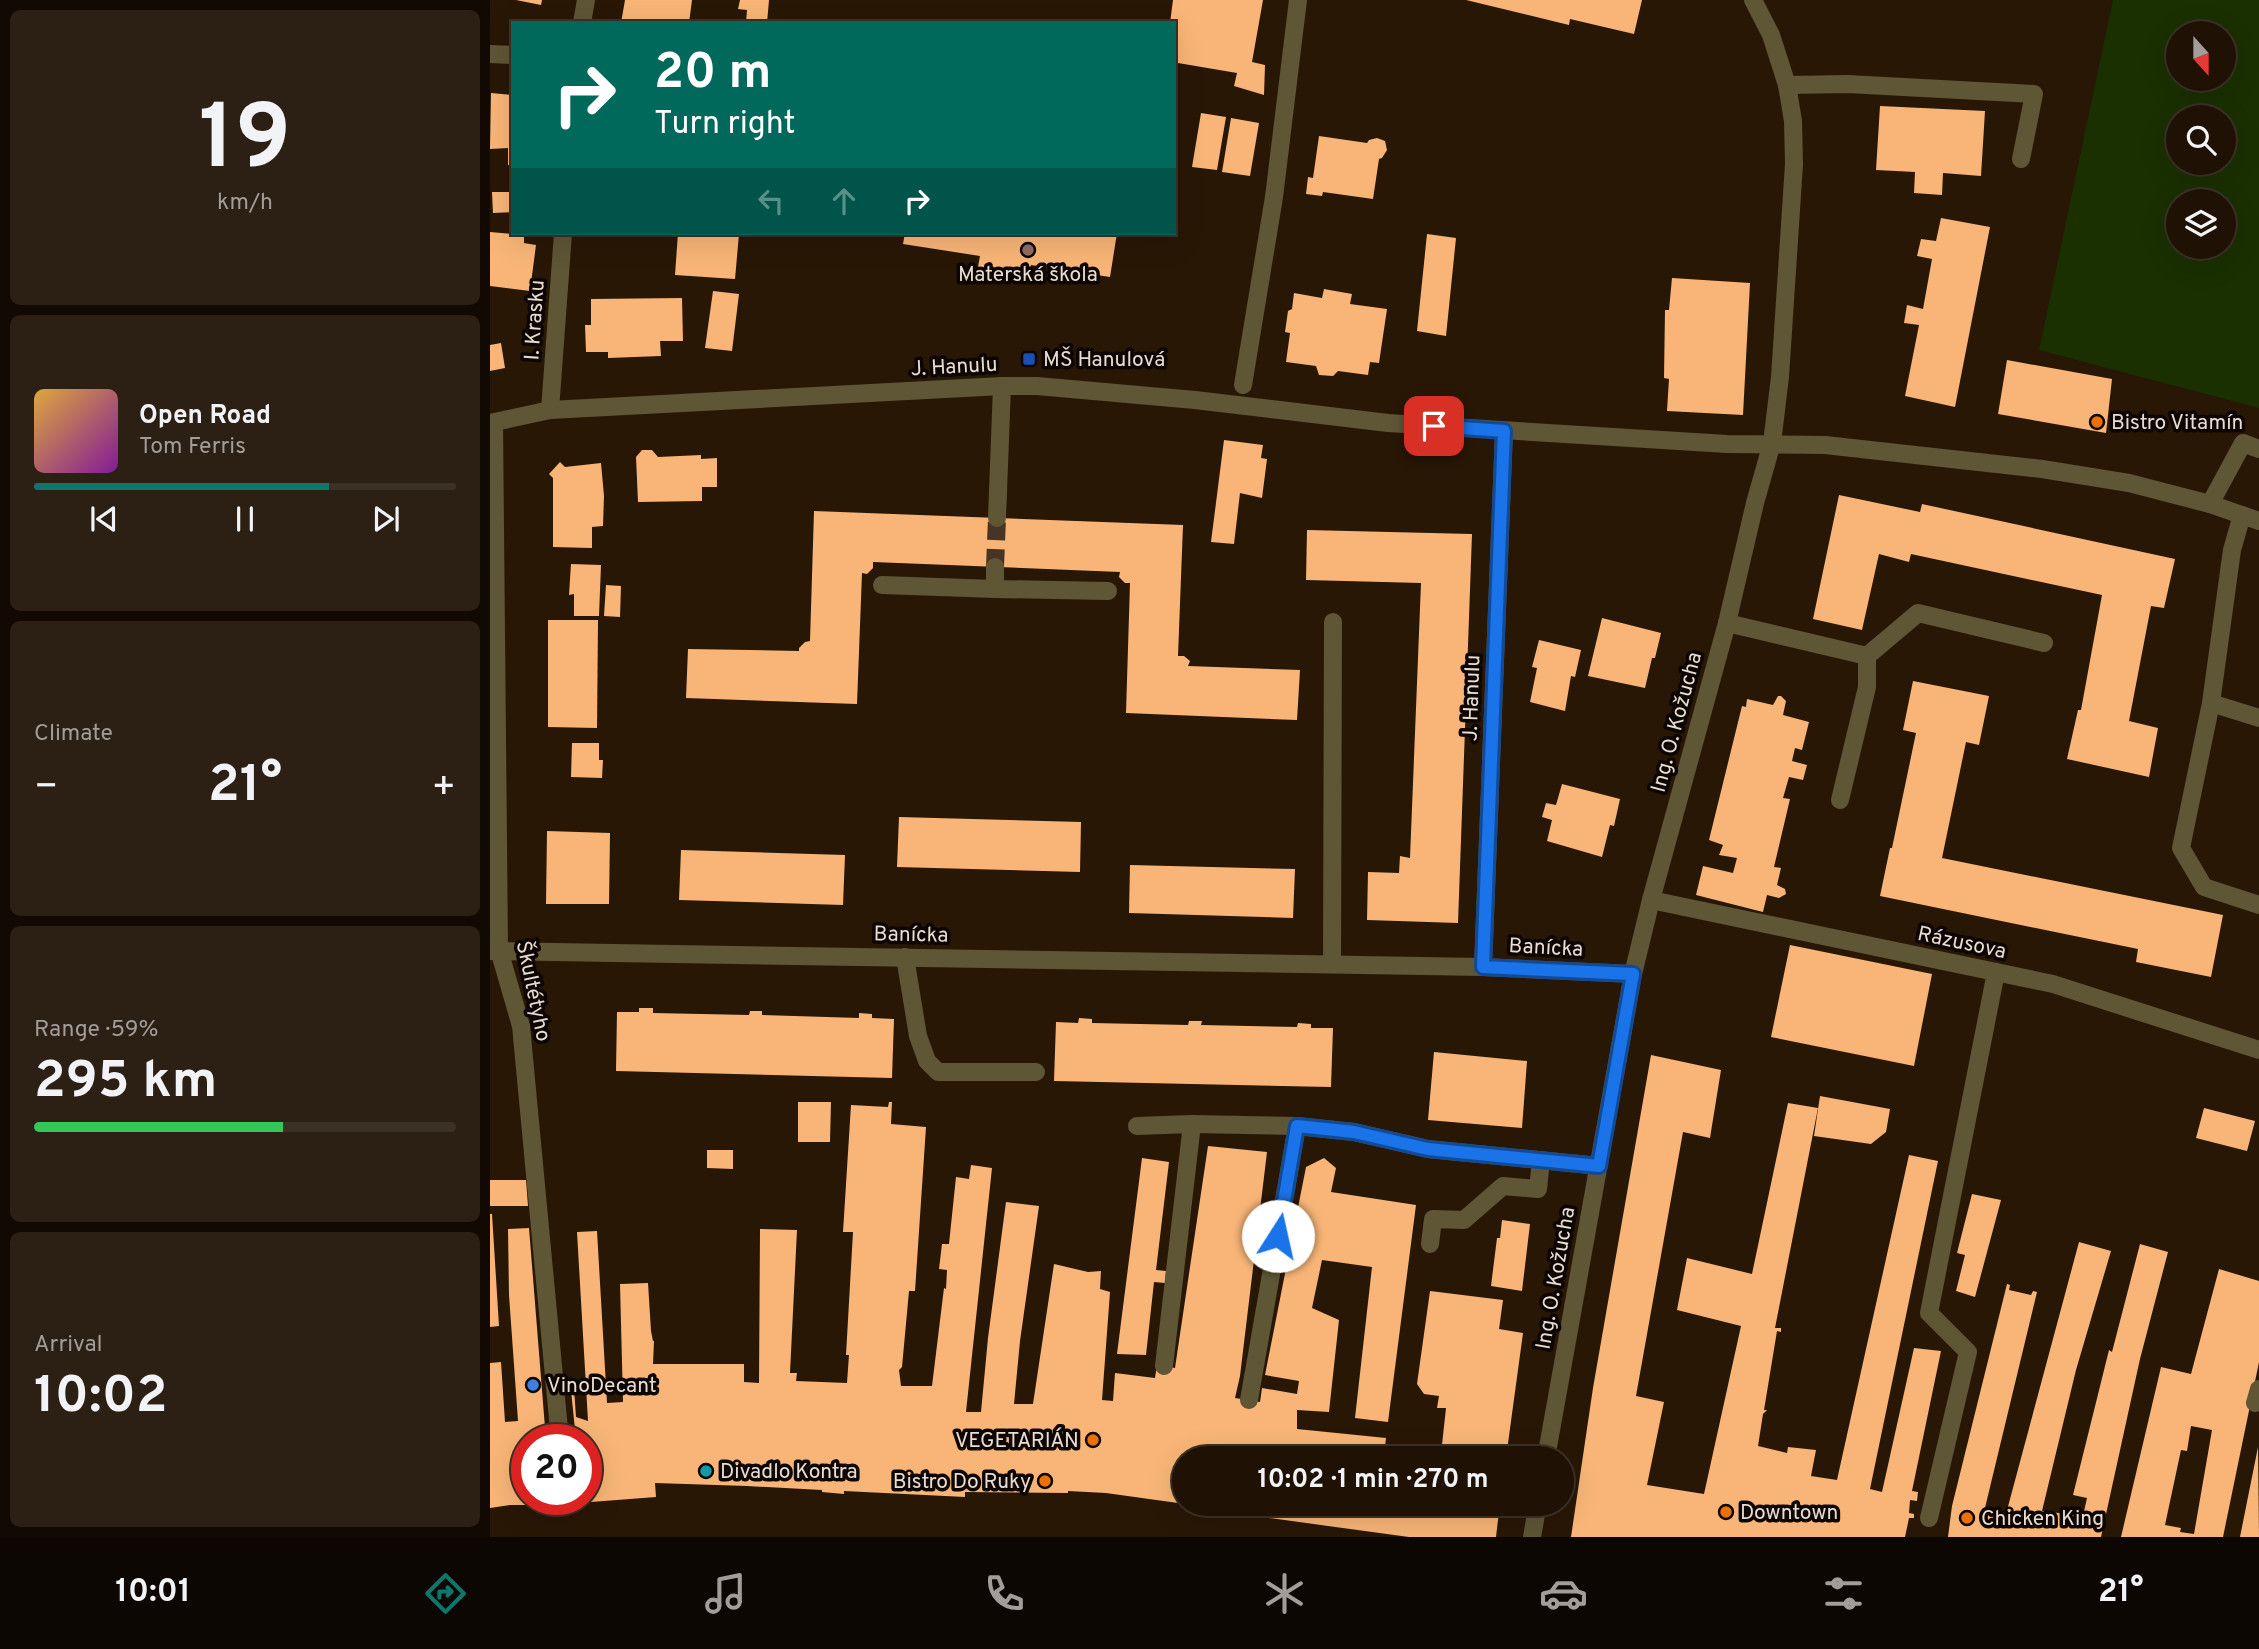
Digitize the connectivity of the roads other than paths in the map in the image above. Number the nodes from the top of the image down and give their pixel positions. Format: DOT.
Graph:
graph roads {
  1 [pos="586,0"];
  2 [pos="1297,0"];
  3 [pos="1753,0"];
  4 [pos="582,21"];
  5 [pos="490,54"];
  6 [pos="511,55"];
  7 [pos="1787,85"];
  8 [pos="2021,159"];
  9 [pos="563,235"];
  10 [pos="1243,385"];
  11 [pos="1002,386"];
  12 [pos="550,410"];
  13 [pos="492,423"];
  14 [pos="1504,431"];
  15 [pos="1772,443"];
  16 [pos="2259,449"];
  17 [pos="2210,504"];
  18 [pos="998,518"];
  19 [pos="2250,518"];
  20 [pos="995,567"];
  21 [pos="882,585"];
  22 [pos="995,589"];
  23 [pos="1108,591"];
  24 [pos="1333,622"];
  25 [pos="1727,623"];
  26 [pos="2044,643"];
  27 [pos="1867,656"];
  28 [pos="2211,703"];
  29 [pos="2259,718"];
  30 [pos="1840,800"];
  31 [pos="1651,900"];
  32 [pos="2259,905"];
  33 [pos="495,951"];
  34 [pos="905,957"];
  35 [pos="1332,964"];
  36 [pos="1483,967"];
  37 [pos="1996,972"];
  38 [pos="1633,974"];
  39 [pos="2259,1050"];
  40 [pos="1037,1072"];
  41 [pos="1192,1124"];
  42 [pos="1137,1126"];
  43 [pos="1297,1126"];
  44 [pos="1542,1160"];
  45 [pos="1599,1166"];
  46 [pos="1430,1244"];
  47 [pos="1164,1366"];
  48 [pos="1249,1400"];
  49 [pos="558,1424"];
  50 [pos="1548,1446"];
  51 [pos="1536,1516"];
  52 [pos="1929,1518"];
  53 [pos="1532,1537"];
  1 -- 4 [label="street"];
  2 -- 10 [label="street"];
  3 -- 7 [label="street, Ing. O. Kožucha"];
  5 -- 6 [label="street"];
  7 -- 8 [label="street"];
  7 -- 15 [label="street, Ing. O. Kožucha"];
  9 -- 12 [label="street, I. Krasku"];
  11 -- 12 [label="street, J. Hanulu"];
  11 -- 14 [label="street, J. Hanulu"];
  11 -- 18 [label="street"];
  12 -- 13 [label="street, J. Hanulu"];
  13 -- 33 [label="street, Škultétyho"];
  14 -- 15 [label="street, J. Hanulu"];
  14 -- 36 [label="street, J. Hanulu"];
  15 -- 17 [label="street"];
  15 -- 25 [label="street, Ing. O. Kožucha"];
  16 -- 17 [label="street"];
  17 -- 19 [label="street"];
  19 -- 28 [label="street"];
  20 -- 22 [label="street"];
  21 -- 22 [label="street"];
  22 -- 23 [label="street"];
  24 -- 35 [label="street"];
  25 -- 27 [label="street"];
  25 -- 31 [label="street, Ing. O. Kožucha"];
  26 -- 27 [label="street"];
  27 -- 30 [label="street"];
  28 -- 29 [label="street"];
  28 -- 32 [label="street"];
  31 -- 37 [label="street, Rázusova"];
  31 -- 38 [label="street, Ing. O. Kožucha"];
  33 -- 34 [label="street, Banícka"];
  33 -- 49 [label="street, Škultétyho"];
  34 -- 35 [label="street, Banícka"];
  34 -- 40 [label="street"];
  35 -- 36 [label="street, Banícka"];
  36 -- 38 [label="street, Banícka"];
  37 -- 39 [label="street, Rázusova"];
  37 -- 52 [label="street"];
  38 -- 45 [label="street, Ing. O. Kožucha"];
  41 -- 42 [label="street"];
  41 -- 43 [label="street"];
  41 -- 47 [label="street"];
  43 -- 44 [label="street"];
  43 -- 48 [label="street"];
  44 -- 45 [label="street"];
  44 -- 46 [label="street"];
  45 -- 50 [label="street, Ing. O. Kožucha"];
  51 -- 53 [label="street"];
}
